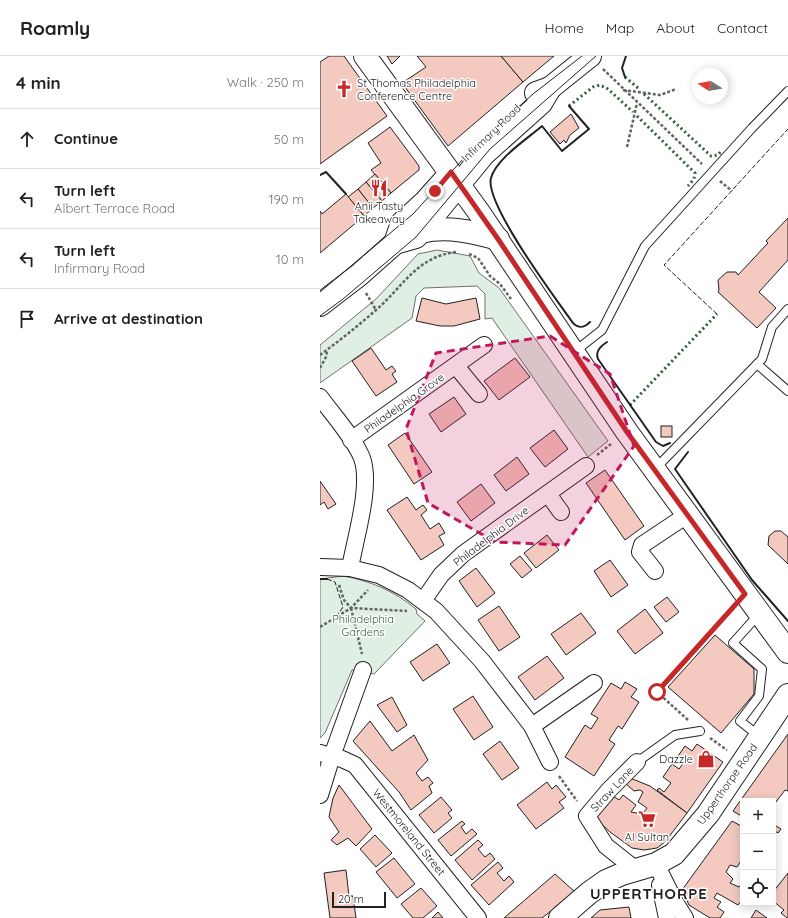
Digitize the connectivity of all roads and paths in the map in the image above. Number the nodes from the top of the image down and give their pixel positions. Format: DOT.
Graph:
graph roads {
  1 [pos="365,56"];
  2 [pos="595,60"];
  3 [pos="676,89"];
  4 [pos="623,90"];
  5 [pos="788,91"];
  6 [pos="637,103"];
  7 [pos="627,147"];
  8 [pos="711,173"];
  9 [pos="723,174"];
  10 [pos="455,178"];
  11 [pos="732,191"];
  12 [pos="420,232"];
  13 [pos="498,239"];
  14 [pos="395,243"];
  15 [pos="462,252"];
  16 [pos="467,253"];
  17 [pos="514,303"];
  18 [pos="320,305"];
  19 [pos="788,309"];
  20 [pos="484,345"];
  21 [pos="327,350"];
  22 [pos="573,352"];
  23 [pos="320,355"];
  24 [pos="757,364"];
  25 [pos="456,366"];
  26 [pos="320,368"];
  27 [pos="788,391"];
  28 [pos="479,394"];
  29 [pos="320,397"];
  30 [pos="351,440"];
  31 [pos="586,466"];
  32 [pos="654,470"];
  33 [pos="548,494"];
  34 [pos="561,512"];
  35 [pos="687,515"];
  36 [pos="320,567"];
  37 [pos="344,567"];
  38 [pos="655,572"];
  39 [pos="379,576"];
  40 [pos="745,594"];
  41 [pos="425,603"];
  42 [pos="351,608"];
  43 [pos="759,613"];
  44 [pos="320,627"];
  45 [pos="788,652"];
  46 [pos="363,670"];
  47 [pos="594,683"];
  48 [pos="788,695"];
  49 [pos="532,726"];
  50 [pos="700,731"];
  51 [pos="760,737"];
  52 [pos="326,755"];
  53 [pos="744,761"];
  54 [pos="550,762"];
  55 [pos="637,762"];
  56 [pos="320,795"];
  57 [pos="588,816"];
  58 [pos="656,864"];
  59 [pos="635,869"];
  60 [pos="478,918"];
  61 [pos="560,918"];
  62 [pos="667,918"];
  63 [pos="685,918"];
  1 -- 10 [label="street"];
  2 -- 4 [label="path"];
  2 -- 10 [label="street, Infirmary Road"];
  3 -- 4 [label="path"];
  4 -- 6 [label="path"];
  5 -- 8 [label="lane"];
  6 -- 7 [label="path"];
  6 -- 8 [label="path"];
  8 -- 22 [label="lane"];
  9 -- 11 [label="path"];
  10 -- 12 [label="street, Infirmary Road"];
  10 -- 13 [label="street"];
  10 -- 14 [label="street, Infirmary Road"];
  12 -- 13 [label="street"];
  12 -- 14 [label="street, Infirmary Road"];
  13 -- 22 [label="street"];
  14 -- 18 [label="street, Infirmary Road"];
  15 -- 21 [label="path"];
  16 -- 17 [label="path"];
  19 -- 24 [label="lane"];
  20 -- 25 [label="street, Philadelphia Grove"];
  21 -- 23 [label="path"];
  21 -- 26 [label="path"];
  22 -- 32 [label="street"];
  24 -- 27 [label="lane"];
  24 -- 32 [label="lane"];
  25 -- 28 [label="street"];
  25 -- 30 [label="street, Philadelphia Grove"];
  29 -- 30 [label="street"];
  30 -- 37 [label="street"];
  31 -- 33 [label="street, Philadelphia Drive"];
  32 -- 35 [label="street"];
  33 -- 34 [label="street"];
  33 -- 41 [label="street, Philadelphia Drive"];
  35 -- 38 [label="street"];
  35 -- 40 [label="street"];
  36 -- 37 [label="street"];
  37 -- 39 [label="street"];
  37 -- 42 [label="path"];
  39 -- 41 [label="street"];
  39 -- 42 [label="path"];
  40 -- 43 [label="street"];
  40 -- 50 [label="path"];
  41 -- 42 [label="path"];
  41 -- 49 [label="street"];
  42 -- 44 [label="path"];
  42 -- 46 [label="path"];
  43 -- 45 [label="street"];
  43 -- 51 [label="lane"];
  46 -- 52 [label="street"];
  47 -- 49 [label="street"];
  48 -- 51 [label="street, Upperthorpe Road"];
  49 -- 54 [label="street"];
  50 -- 53 [label="path"];
  50 -- 55 [label="lane"];
  51 -- 53 [label="street, Upperthorpe Road"];
  52 -- 56 [label="street"];
  52 -- 60 [label="street, Westmoreland Street"];
  53 -- 58 [label="street, Upperthorpe Road"];
  54 -- 57 [label="path"];
  55 -- 57 [label="street, Straw Lane"];
  57 -- 59 [label="street"];
  58 -- 59 [label="street, Upperthorpe Road"];
  58 -- 62 [label="street"];
  58 -- 63 [label="street"];
  59 -- 61 [label="street, Upperthorpe Road"];
}
